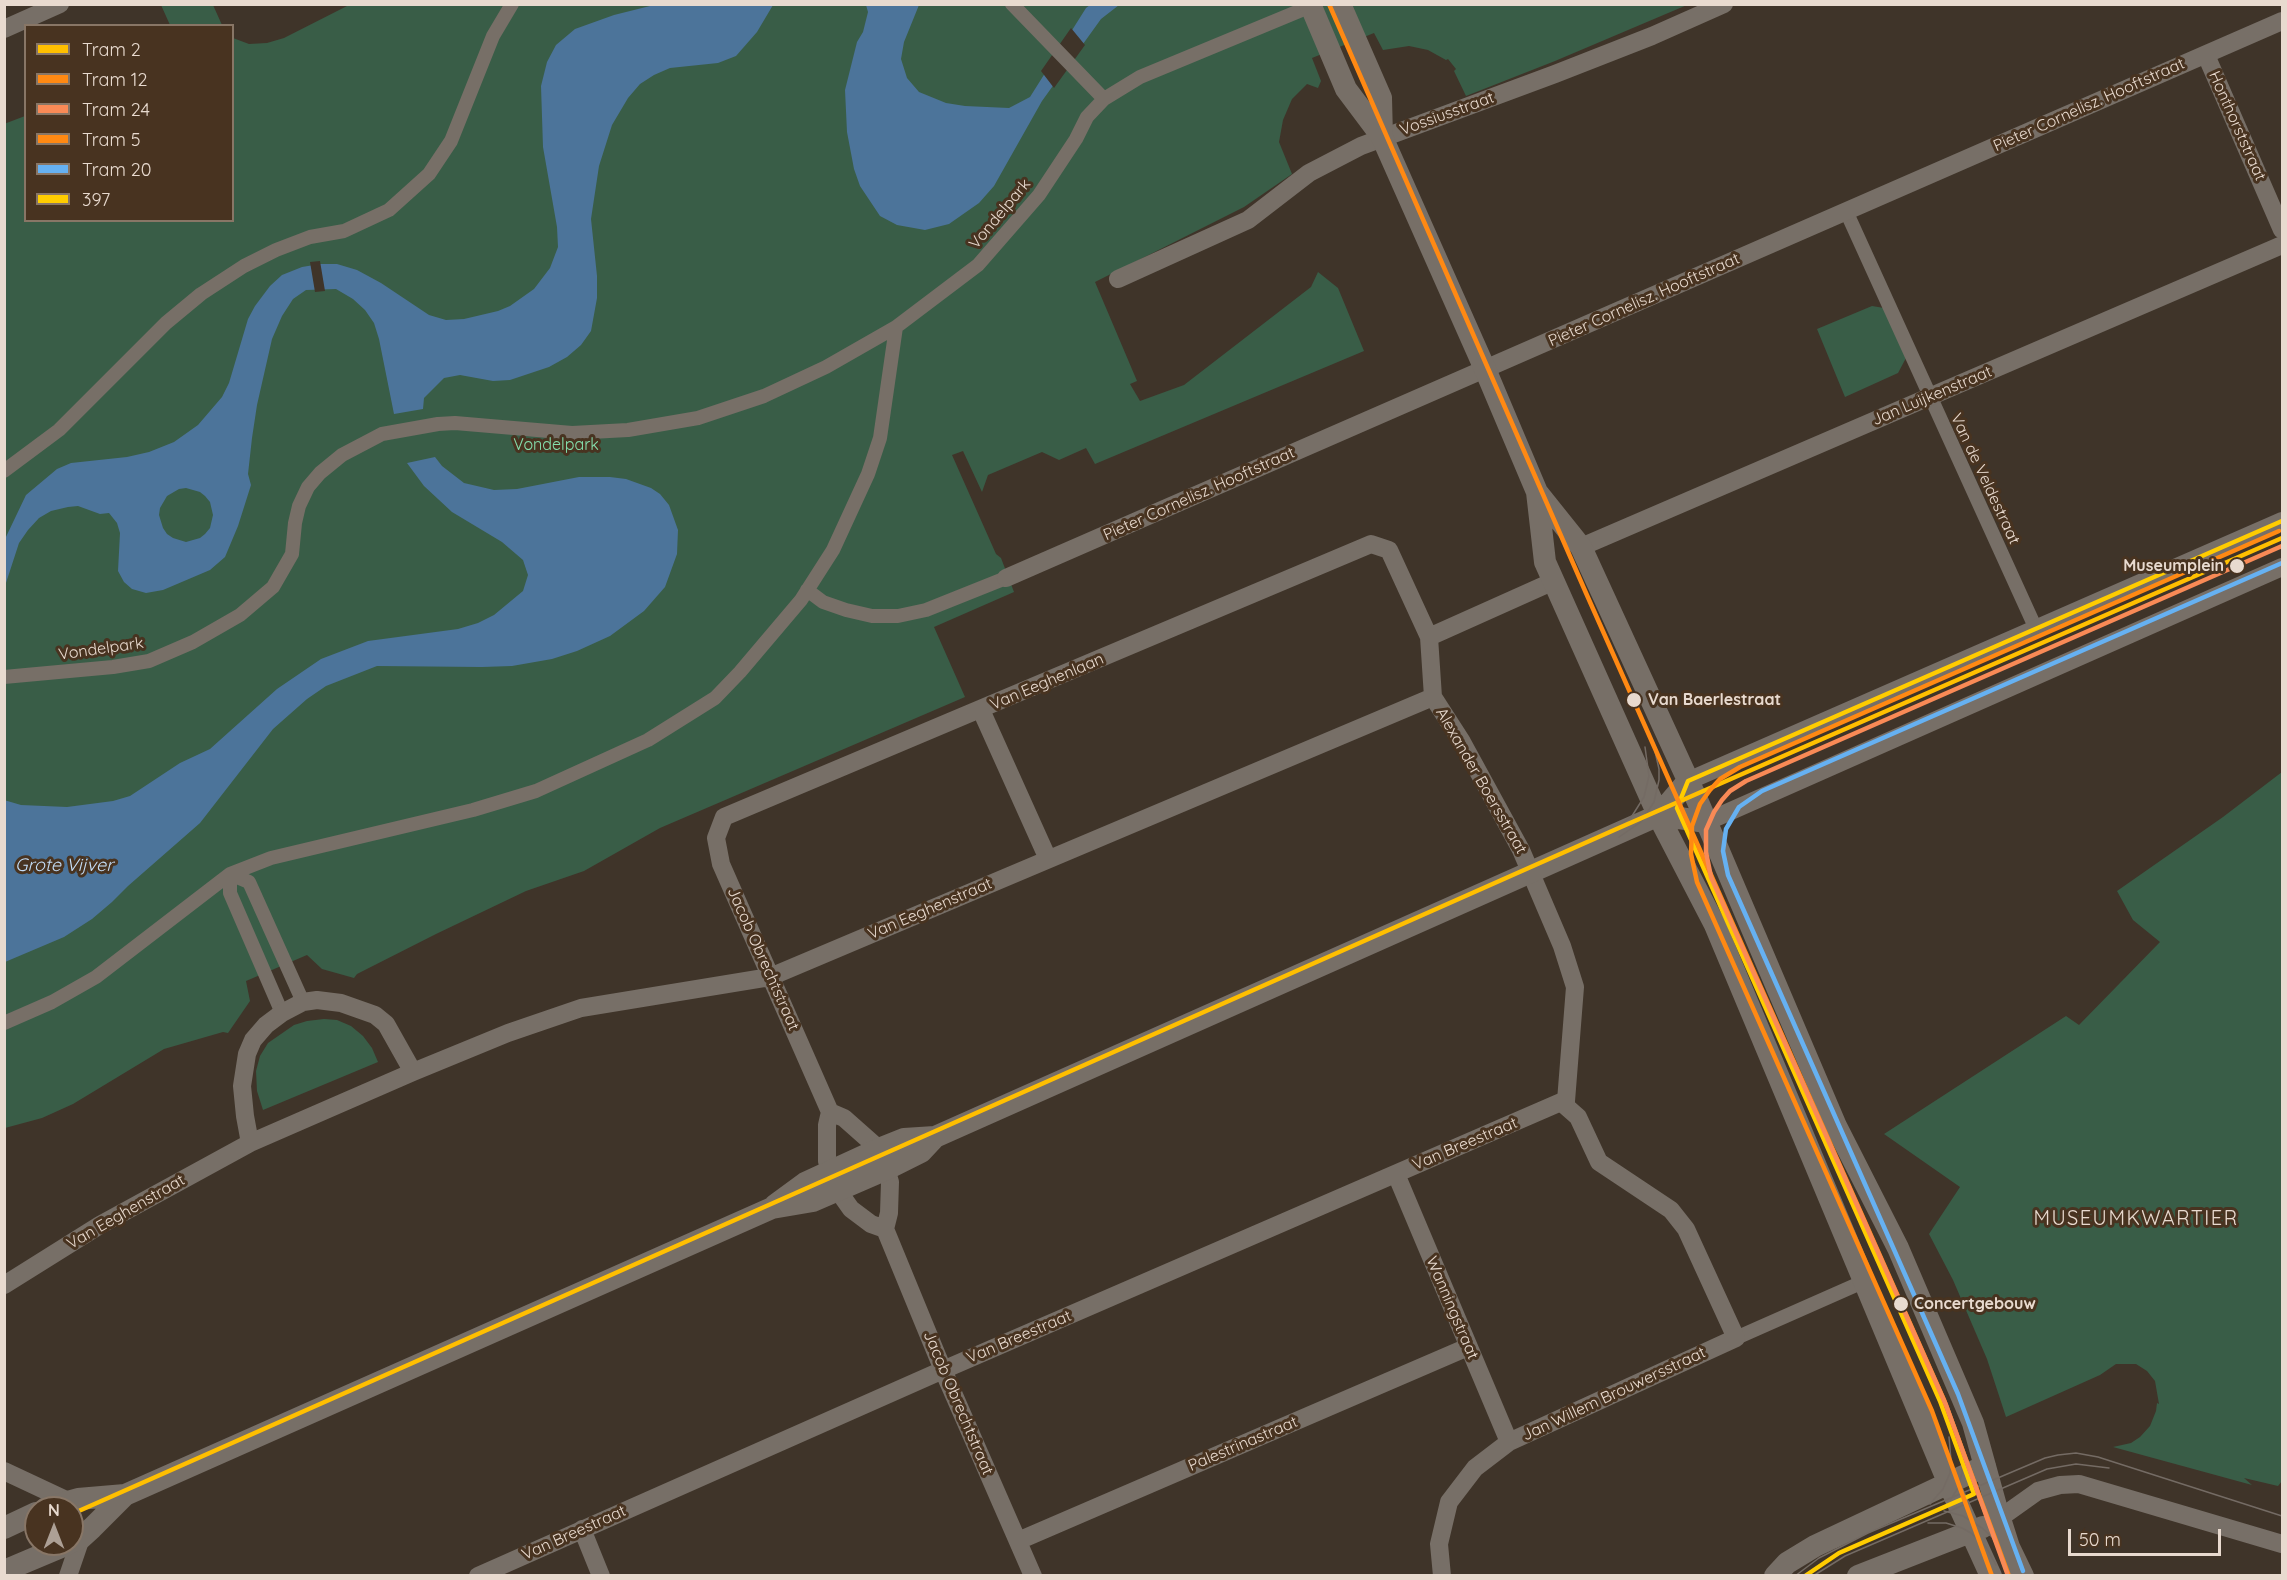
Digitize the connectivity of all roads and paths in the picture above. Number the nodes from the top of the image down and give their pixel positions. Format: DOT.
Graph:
graph roads {
  1 [pos="60,4"];
  2 [pos="512,4"];
  3 [pos="1012,4"];
  4 [pos="1310,4"];
  5 [pos="1316,4"];
  6 [pos="1340,4"];
  7 [pos="1724,4"];
  8 [pos="2283,21"];
  9 [pos="4,29"];
  10 [pos="2206,55"];
  11 [pos="1104,99"];
  12 [pos="1382,137"];
  13 [pos="1846,211"];
  14 [pos="2283,230"];
  15 [pos="2283,245"];
  16 [pos="1118,279"];
  17 [pos="896,327"];
  18 [pos="1485,369"];
  19 [pos="1930,398"];
  20 [pos="4,471"];
  21 [pos="1538,492"];
  22 [pos="2283,520"];
  23 [pos="1581,547"];
  24 [pos="1389,550"];
  25 [pos="2283,567"];
  26 [pos="1006,578"];
  27 [pos="1554,581"];
  28 [pos="807,590"];
  29 [pos="2036,628"];
  30 [pos="1429,637"];
  31 [pos="4,677"];
  32 [pos="1433,697"];
  33 [pos="981,710"];
  34 [pos="1688,781"];
  35 [pos="1659,815"];
  36 [pos="1706,822"];
  37 [pos="716,838"];
  38 [pos="1048,859"];
  39 [pos="1531,871"];
  40 [pos="230,874"];
  41 [pos="770,977"];
  42 [pos="303,1002"];
  43 [pos="282,1013"];
  44 [pos="4,1023"];
  45 [pos="413,1072"];
  46 [pos="1562,1102"];
  47 [pos="830,1112"];
  48 [pos="250,1143"];
  49 [pos="883,1159"];
  50 [pos="1396,1174"];
  51 [pos="834,1181"];
  52 [pos="885,1229"];
  53 [pos="1865,1281"];
  54 [pos="4,1285"];
  55 [pos="1736,1338"];
  56 [pos="1468,1347"];
  57 [pos="943,1370"];
  58 [pos="1509,1442"];
  59 [pos="1985,1466"];
  60 [pos="4,1471"];
  61 [pos="1949,1484"];
  62 [pos="125,1495"];
  63 [pos="63,1496"];
  64 [pos="84,1499"];
  65 [pos="84,1506"];
  66 [pos="2000,1518"];
  67 [pos="24,1519"];
  68 [pos="84,1526"];
  69 [pos="4,1528"];
  70 [pos="582,1529"];
  71 [pos="84,1533"];
  72 [pos="1971,1533"];
  73 [pos="1018,1541"];
  74 [pos="2283,1544"];
  75 [pos="38,1556"];
  76 [pos="73,1556"];
  77 [pos="4,1571"];
  78 [pos="68,1575"];
  79 [pos="478,1575"];
  80 [pos="601,1575"];
  81 [pos="1033,1575"];
  82 [pos="1442,1575"];
  83 [pos="1775,1575"];
  84 [pos="1858,1575"];
  85 [pos="1991,1575"];
  86 [pos="2023,1575"];
  1 -- 9 [label="street"];
  2 -- 20 [label="street"];
  3 -- 11 [label="street"];
  4 -- 12 [label="street"];
  5 -- 11 [label="street, Vondelpark"];
  6 -- 12 [label="street"];
  7 -- 12 [label="street, Vossiusstraat"];
  8 -- 10 [label="street, Pieter Cornelisz. Hooftstraat"];
  10 -- 13 [label="street, Pieter Cornelisz. Hooftstraat"];
  10 -- 14 [label="street, Honthorststraat"];
  11 -- 17 [label="street, Vondelpark"];
  12 -- 16 [label="street, Vossiusstraat"];
  12 -- 18 [label="street"];
  13 -- 18 [label="street, Pieter Cornelisz. Hooftstraat"];
  13 -- 19 [label="street, Van de Veldestraat"];
  15 -- 19 [label="street, Jan Luijkenstraat"];
  17 -- 28 [label="street"];
  17 -- 31 [label="street, Vondelpark"];
  18 -- 21 [label="street"];
  18 -- 26 [label="street, Pieter Cornelisz. Hooftstraat"];
  19 -- 23 [label="street, Jan Luijkenstraat"];
  19 -- 29 [label="street, Van de Veldestraat"];
  21 -- 23 [label="street"];
  21 -- 27 [label="street"];
  22 -- 29 [label="street"];
  23 -- 34 [label="street"];
  24 -- 30 [label="street, Alexander Boersstraat"];
  24 -- 33 [label="street, Van Eeghenlaan"];
  25 -- 36 [label="street"];
  26 -- 28 [label="street"];
  27 -- 30 [label="street"];
  27 -- 35 [label="street"];
  28 -- 40 [label="street"];
  29 -- 34 [label="street"];
  30 -- 32 [label="street, Alexander Boersstraat"];
  32 -- 38 [label="street, Van Eeghenstraat"];
  32 -- 39 [label="street, Alexander Boersstraat"];
  33 -- 37 [label="street, Van Eeghenlaan"];
  33 -- 38 [label="street"];
  34 -- 35 [label="street"];
  34 -- 36 [label="street"];
  35 -- 36 [label="street"];
  35 -- 39 [label="street"];
  35 -- 53 [label="street"];
  36 -- 59 [label="street"];
  37 -- 41 [label="street, Jacob Obrechtstraat"];
  38 -- 41 [label="street, Van Eeghenstraat"];
  39 -- 46 [label="street, Alexander Boersstraat"];
  39 -- 49 [label="street"];
  40 -- 42 [label="street"];
  40 -- 43 [label="street"];
  40 -- 44 [label="street"];
  41 -- 45 [label="street, Van Eeghenstraat"];
  41 -- 47 [label="street, Jacob Obrechtstraat"];
  42 -- 43 [label="street"];
  42 -- 45 [label="street"];
  43 -- 48 [label="street"];
  45 -- 48 [label="street, Van Eeghenstraat"];
  46 -- 50 [label="street, Van Breestraat"];
  46 -- 55 [label="street"];
  47 -- 49 [label="street"];
  47 -- 51 [label="street, Jacob Obrechtstraat"];
  48 -- 54 [label="street, Van Eeghenstraat"];
  49 -- 51 [label="street"];
  49 -- 52 [label="street"];
  50 -- 56 [label="street, Wanningstraat"];
  50 -- 57 [label="street, Van Breestraat"];
  51 -- 52 [label="street"];
  51 -- 62 [label="street"];
  52 -- 57 [label="street, Jacob Obrechtstraat"];
  53 -- 55 [label="street, Jan Willem Brouwersstraat"];
  53 -- 61 [label="street"];
  55 -- 58 [label="street, Jan Willem Brouwersstraat"];
  56 -- 58 [label="street, Wanningstraat"];
  56 -- 73 [label="street, Palestrinastraat"];
  57 -- 70 [label="street, Van Breestraat"];
  57 -- 73 [label="street, Jacob Obrechtstraat"];
  58 -- 82 [label="street, Jan Willem Brouwersstraat"];
  59 -- 61 [label="street"];
  59 -- 66 [label="street"];
  60 -- 63 [label="street"];
  61 -- 72 [label="street"];
  61 -- 83 [label="street"];
  62 -- 64 [label="street"];
  62 -- 71 [label="street"];
  65 -- 68 [label="street"];
  66 -- 72 [label="street"];
  66 -- 74 [label="street"];
  66 -- 86 [label="street"];
  67 -- 69 [label="street"];
  70 -- 79 [label="street, Van Breestraat"];
  70 -- 80 [label="street"];
  72 -- 84 [label="street"];
  72 -- 85 [label="street"];
  73 -- 81 [label="street, Jacob Obrechtstraat"];
  75 -- 77 [label="street"];
  76 -- 78 [label="street"];
}
